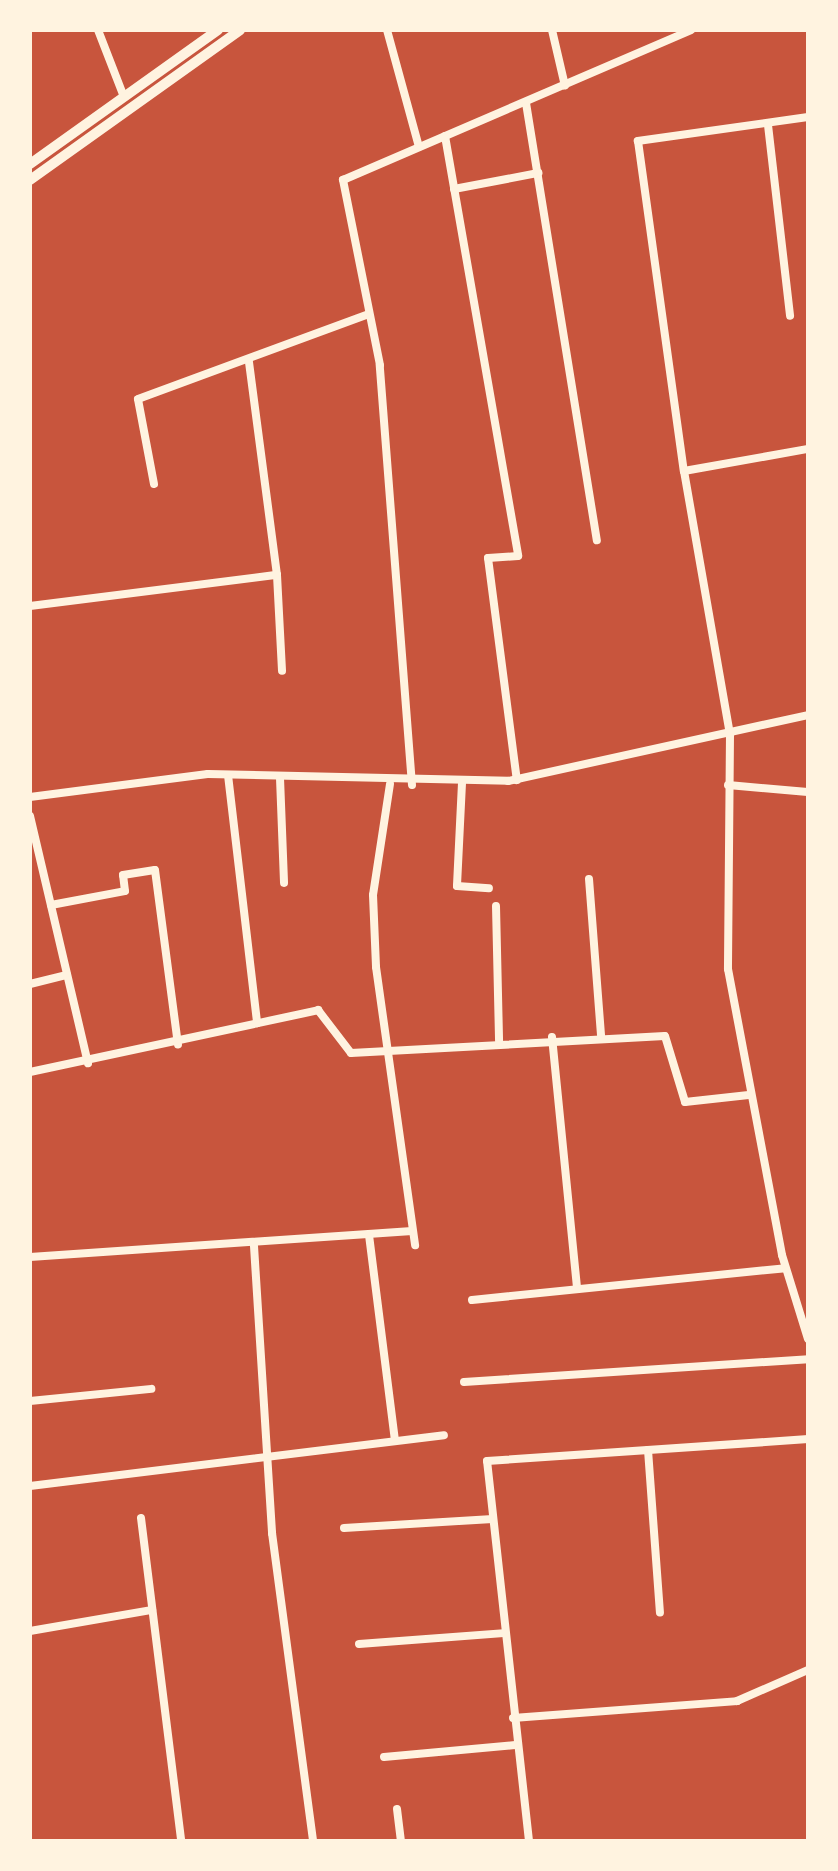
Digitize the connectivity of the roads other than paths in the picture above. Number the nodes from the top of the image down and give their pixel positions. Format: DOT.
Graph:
graph roads {
  1 [pos="98,30"];
  2 [pos="218,30"];
  3 [pos="240,30"];
  4 [pos="387,30"];
  5 [pos="552,30"];
  6 [pos="691,30"];
  7 [pos="565,86"];
  8 [pos="124,97"];
  9 [pos="526,103"];
  10 [pos="808,116"];
  11 [pos="768,125"];
  12 [pos="444,136"];
  13 [pos="418,147"];
  14 [pos="30,164"];
  15 [pos="538,174"];
  16 [pos="30,180"];
  17 [pos="454,189"];
  18 [pos="370,314"];
  19 [pos="790,316"];
  20 [pos="249,362"];
  21 [pos="808,450"];
  22 [pos="684,472"];
  23 [pos="154,484"];
  24 [pos="597,540"];
  25 [pos="276,576"];
  26 [pos="30,606"];
  27 [pos="282,671"];
  28 [pos="808,715"];
  29 [pos="730,735"];
  30 [pos="228,775"];
  31 [pos="280,778"];
  32 [pos="517,780"];
  33 [pos="462,783"];
  34 [pos="390,784"];
  35 [pos="412,785"];
  36 [pos="728,785"];
  37 [pos="808,792"];
  38 [pos="30,797"];
  39 [pos="30,816"];
  40 [pos="589,880"];
  41 [pos="284,883"];
  42 [pos="488,888"];
  43 [pos="51,906"];
  44 [pos="496,906"];
  45 [pos="67,975"];
  46 [pos="30,984"];
  47 [pos="256,1023"];
  48 [pos="601,1036"];
  49 [pos="552,1037"];
  50 [pos="499,1041"];
  51 [pos="178,1044"];
  52 [pos="392,1050"];
  53 [pos="88,1064"];
  54 [pos="30,1072"];
  55 [pos="749,1096"];
  56 [pos="412,1231"];
  57 [pos="370,1235"];
  58 [pos="414,1245"];
  59 [pos="254,1246"];
  60 [pos="30,1257"];
  61 [pos="786,1268"];
  62 [pos="577,1288"];
  63 [pos="472,1300"];
  64 [pos="808,1339"];
  65 [pos="808,1359"];
  66 [pos="464,1382"];
  67 [pos="151,1389"];
  68 [pos="30,1400"];
  69 [pos="444,1435"];
  70 [pos="395,1440"];
  71 [pos="808,1440"];
  72 [pos="648,1450"];
  73 [pos="265,1454"];
  74 [pos="30,1486"];
  75 [pos="141,1518"];
  76 [pos="493,1519"];
  77 [pos="344,1528"];
  78 [pos="152,1610"];
  79 [pos="660,1613"];
  80 [pos="30,1632"];
  81 [pos="504,1633"];
  82 [pos="359,1644"];
  83 [pos="808,1670"];
  84 [pos="513,1718"];
  85 [pos="517,1744"];
  86 [pos="384,1756"];
  87 [pos="397,1809"];
  88 [pos="181,1841"];
  89 [pos="313,1841"];
  90 [pos="401,1841"];
  91 [pos="529,1841"];
  1 -- 8 [label="street"];
  2 -- 8 [label="main road"];
  3 -- 16 [label="main road"];
  4 -- 13 [label="street"];
  5 -- 7 [label="street"];
  6 -- 7 [label="street"];
  7 -- 9 [label="street"];
  8 -- 14 [label="main road"];
  9 -- 12 [label="street"];
  9 -- 15 [label="street"];
  10 -- 11 [label="street"];
  11 -- 19 [label="street"];
  11 -- 22 [label="street"];
  12 -- 13 [label="street"];
  12 -- 17 [label="street"];
  13 -- 18 [label="street"];
  15 -- 17 [label="street"];
  15 -- 24 [label="street"];
  17 -- 32 [label="street"];
  18 -- 20 [label="street"];
  18 -- 35 [label="street"];
  20 -- 23 [label="street"];
  20 -- 25 [label="street"];
  21 -- 22 [label="street"];
  22 -- 29 [label="street"];
  25 -- 26 [label="street"];
  25 -- 27 [label="street"];
  28 -- 29 [label="street"];
  29 -- 32 [label="street"];
  29 -- 36 [label="street"];
  30 -- 31 [label="street"];
  30 -- 38 [label="street"];
  30 -- 47 [label="street"];
  31 -- 34 [label="street"];
  31 -- 41 [label="street"];
  32 -- 33 [label="street"];
  33 -- 35 [label="street"];
  33 -- 42 [label="street"];
  34 -- 35 [label="street"];
  34 -- 52 [label="street"];
  36 -- 37 [label="street"];
  36 -- 55 [label="street"];
  39 -- 43 [label="street"];
  40 -- 48 [label="street"];
  43 -- 45 [label="street"];
  43 -- 51 [label="street"];
  44 -- 50 [label="street"];
  45 -- 46 [label="street"];
  45 -- 53 [label="street"];
  47 -- 51 [label="street"];
  47 -- 52 [label="street"];
  48 -- 49 [label="street"];
  48 -- 55 [label="street"];
  49 -- 50 [label="street"];
  49 -- 62 [label="street"];
  50 -- 52 [label="street"];
  51 -- 53 [label="street"];
  52 -- 56 [label="street"];
  53 -- 54 [label="street"];
  55 -- 61 [label="street"];
  56 -- 57 [label="street"];
  56 -- 58 [label="street"];
  57 -- 59 [label="street"];
  57 -- 70 [label="street"];
  59 -- 60 [label="street"];
  59 -- 73 [label="street"];
  61 -- 62 [label="street"];
  61 -- 64 [label="street"];
  62 -- 63 [label="street"];
  65 -- 66 [label="street"];
  67 -- 68 [label="street"];
  69 -- 70 [label="street"];
  70 -- 73 [label="street"];
  71 -- 72 [label="street"];
  72 -- 76 [label="street"];
  72 -- 79 [label="street"];
  73 -- 74 [label="street"];
  73 -- 89 [label="street"];
  75 -- 78 [label="street"];
  76 -- 77 [label="street"];
  76 -- 81 [label="street"];
  78 -- 80 [label="street"];
  78 -- 88 [label="street"];
  81 -- 82 [label="street"];
  81 -- 84 [label="street"];
  83 -- 84 [label="street"];
  84 -- 85 [label="street"];
  85 -- 86 [label="street"];
  85 -- 91 [label="street"];
  87 -- 90 [label="street"];
}
